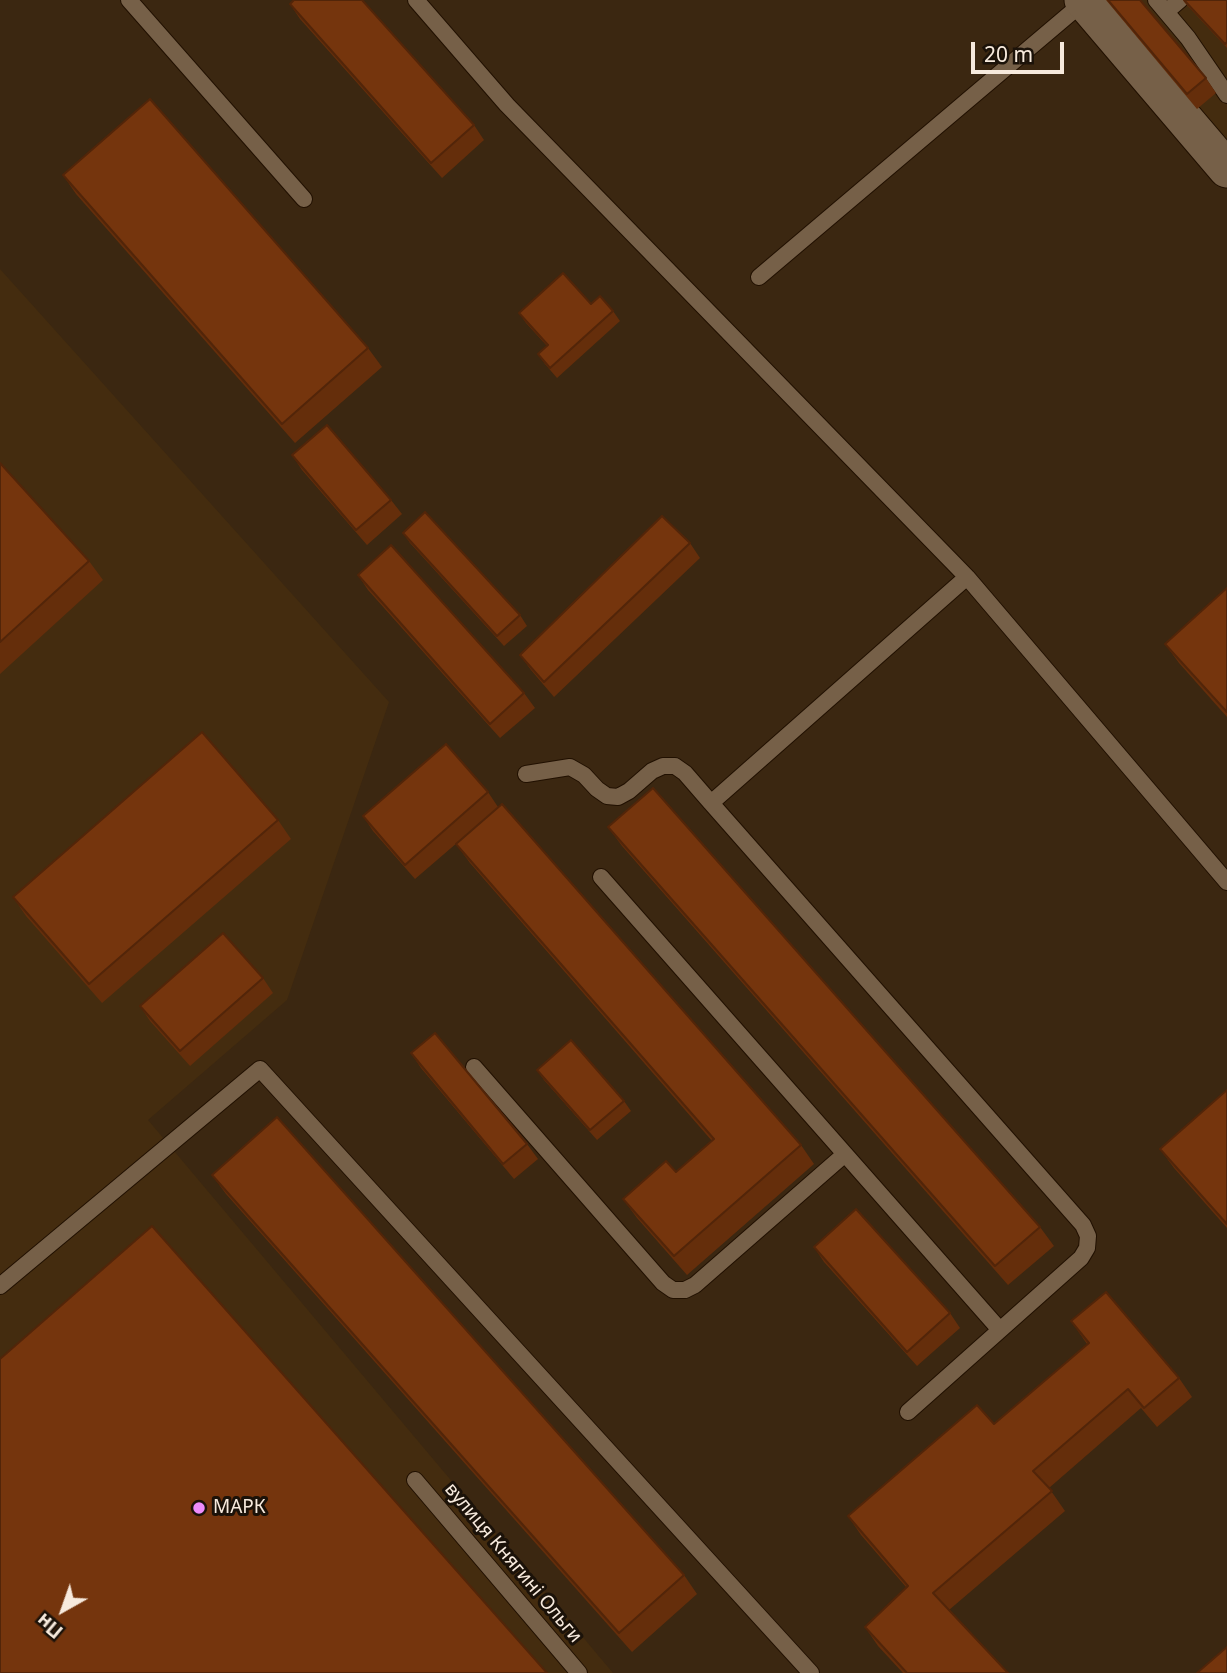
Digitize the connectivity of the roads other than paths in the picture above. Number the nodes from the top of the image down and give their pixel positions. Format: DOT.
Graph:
graph roads {
  1 [pos="129,0"];
  2 [pos="416,0"];
  3 [pos="1180,0"];
  4 [pos="1084,1"];
  5 [pos="1161,6"];
  6 [pos="1221,72"];
  7 [pos="1227,95"];
  8 [pos="1227,169"];
  9 [pos="304,199"];
  10 [pos="759,277"];
  11 [pos="967,577"];
  12 [pos="526,774"];
  13 [pos="711,803"];
  14 [pos="601,877"];
  15 [pos="1227,882"];
  16 [pos="474,1067"];
  17 [pos="845,1154"];
  18 [pos="0,1286"];
  19 [pos="1000,1331"];
  20 [pos="908,1412"];
  21 [pos="415,1480"];
  22 [pos="579,1673"];
  23 [pos="811,1673"];
  1 -- 9 [label="lane"];
  2 -- 11 [label="lane"];
  3 -- 5 [label="lane"];
  4 -- 8 [label="street"];
  4 -- 10 [label="lane"];
  5 -- 6 [label="lane"];
  6 -- 7 [label="lane"];
  11 -- 13 [label="lane"];
  11 -- 15 [label="lane"];
  12 -- 13 [label="lane"];
  13 -- 19 [label="lane"];
  14 -- 17 [label="lane"];
  16 -- 17 [label="lane"];
  17 -- 19 [label="lane"];
  18 -- 23 [label="lane"];
  19 -- 20 [label="lane"];
  21 -- 22 [label="lane, вулиця Княгині Ольги"];
}
